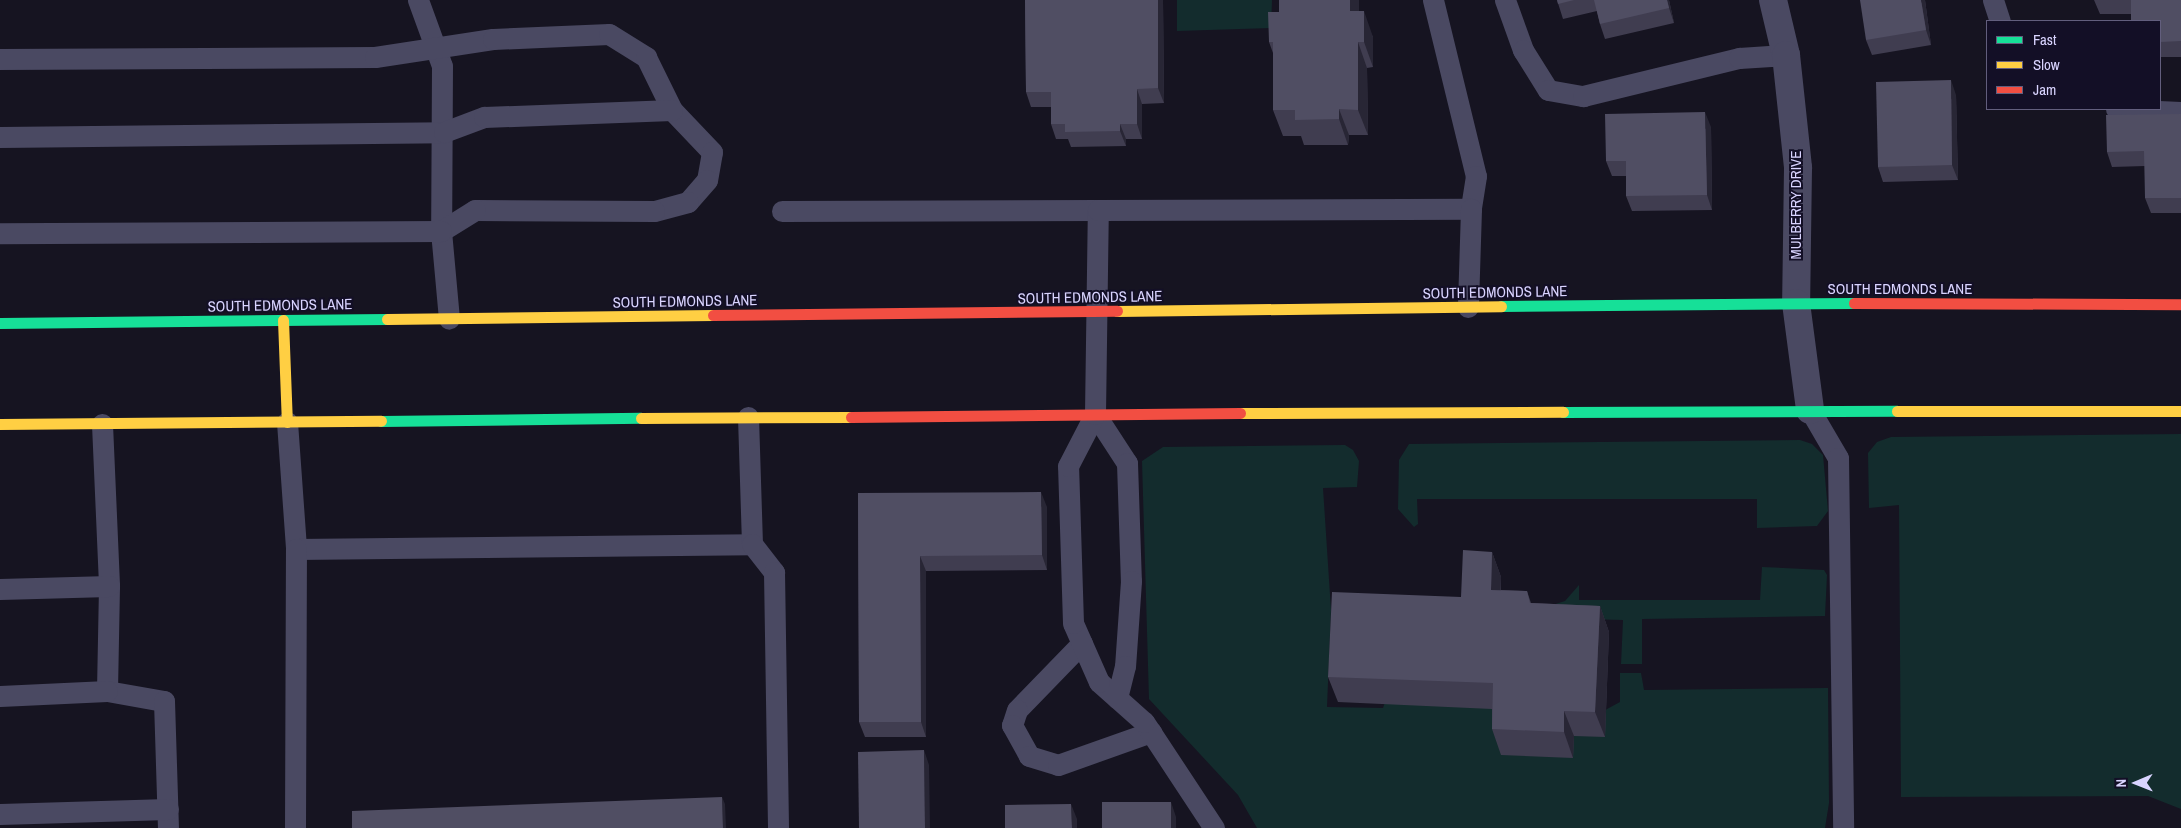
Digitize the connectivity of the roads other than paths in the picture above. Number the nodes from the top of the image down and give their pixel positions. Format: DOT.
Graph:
graph roads {
  1 [pos="418,0"];
  2 [pos="1433,0"];
  3 [pos="1505,0"];
  4 [pos="1773,0"];
  5 [pos="1993,0"];
  6 [pos="2000,20"];
  7 [pos="435,47"];
  8 [pos="1786,55"];
  9 [pos="0,59"];
  10 [pos="672,110"];
  11 [pos="2138,110"];
  12 [pos="2181,112"];
  13 [pos="444,132"];
  14 [pos="0,138"];
  15 [pos="1471,209"];
  16 [pos="1098,210"];
  17 [pos="782,211"];
  18 [pos="442,231"];
  19 [pos="0,233"];
  20 [pos="1796,303"];
  21 [pos="2181,304"];
  22 [pos="1468,307"];
  23 [pos="1096,311"];
  24 [pos="449,318"];
  25 [pos="283,320"];
  26 [pos="0,323"];
  27 [pos="1810,410"];
  28 [pos="2181,411"];
  29 [pos="1095,414"];
  30 [pos="748,418"];
  31 [pos="286,422"];
  32 [pos="0,424"];
  33 [pos="102,424"];
  34 [pos="752,544"];
  35 [pos="296,549"];
  36 [pos="110,586"];
  37 [pos="0,589"];
  38 [pos="1082,643"];
  39 [pos="107,691"];
  40 [pos="0,696"];
  41 [pos="1117,698"];
  42 [pos="1151,732"];
  43 [pos="0,814"];
  44 [pos="168,818"];
  45 [pos="295,828"];
  46 [pos="778,828"];
  47 [pos="1214,828"];
  48 [pos="1843,828"];
  1 -- 7 [label="lane"];
  2 -- 15 [label="lane"];
  3 -- 8 [label="lane"];
  4 -- 8 [label="street, MULBERRY DRIVE"];
  5 -- 6 [label="lane"];
  7 -- 9 [label="lane"];
  7 -- 10 [label="lane"];
  7 -- 13 [label="lane"];
  8 -- 20 [label="street, MULBERRY DRIVE"];
  10 -- 13 [label="lane"];
  10 -- 18 [label="lane"];
  11 -- 12 [label="lane"];
  13 -- 14 [label="lane"];
  13 -- 18 [label="lane"];
  15 -- 16 [label="lane"];
  15 -- 22 [label="lane"];
  16 -- 17 [label="lane"];
  16 -- 23 [label="lane"];
  18 -- 19 [label="lane"];
  18 -- 24 [label="lane"];
  20 -- 21 [label="main road, SOUTH EDMONDS LANE"];
  20 -- 22 [label="main road, SOUTH EDMONDS LANE"];
  20 -- 27 [label="street, MULBERRY DRIVE"];
  22 -- 23 [label="main road, SOUTH EDMONDS LANE"];
  23 -- 24 [label="main road, SOUTH EDMONDS LANE"];
  23 -- 29 [label="lane"];
  24 -- 25 [label="main road, SOUTH EDMONDS LANE"];
  25 -- 26 [label="main road, SOUTH EDMONDS LANE"];
  25 -- 31 [label="main road"];
  27 -- 28 [label="main road"];
  27 -- 29 [label="main road"];
  27 -- 48 [label="lane"];
  29 -- 30 [label="main road"];
  29 -- 38 [label="lane"];
  29 -- 41 [label="lane"];
  30 -- 31 [label="main road"];
  30 -- 34 [label="lane"];
  31 -- 33 [label="main road"];
  31 -- 35 [label="lane"];
  32 -- 33 [label="main road"];
  33 -- 36 [label="lane"];
  34 -- 35 [label="lane"];
  34 -- 46 [label="lane"];
  35 -- 45 [label="lane"];
  36 -- 37 [label="lane"];
  36 -- 39 [label="lane"];
  38 -- 41 [label="lane"];
  38 -- 42 [label="lane"];
  39 -- 40 [label="lane"];
  39 -- 44 [label="lane"];
  41 -- 42 [label="lane"];
  42 -- 47 [label="lane"];
  43 -- 44 [label="lane"];
}
